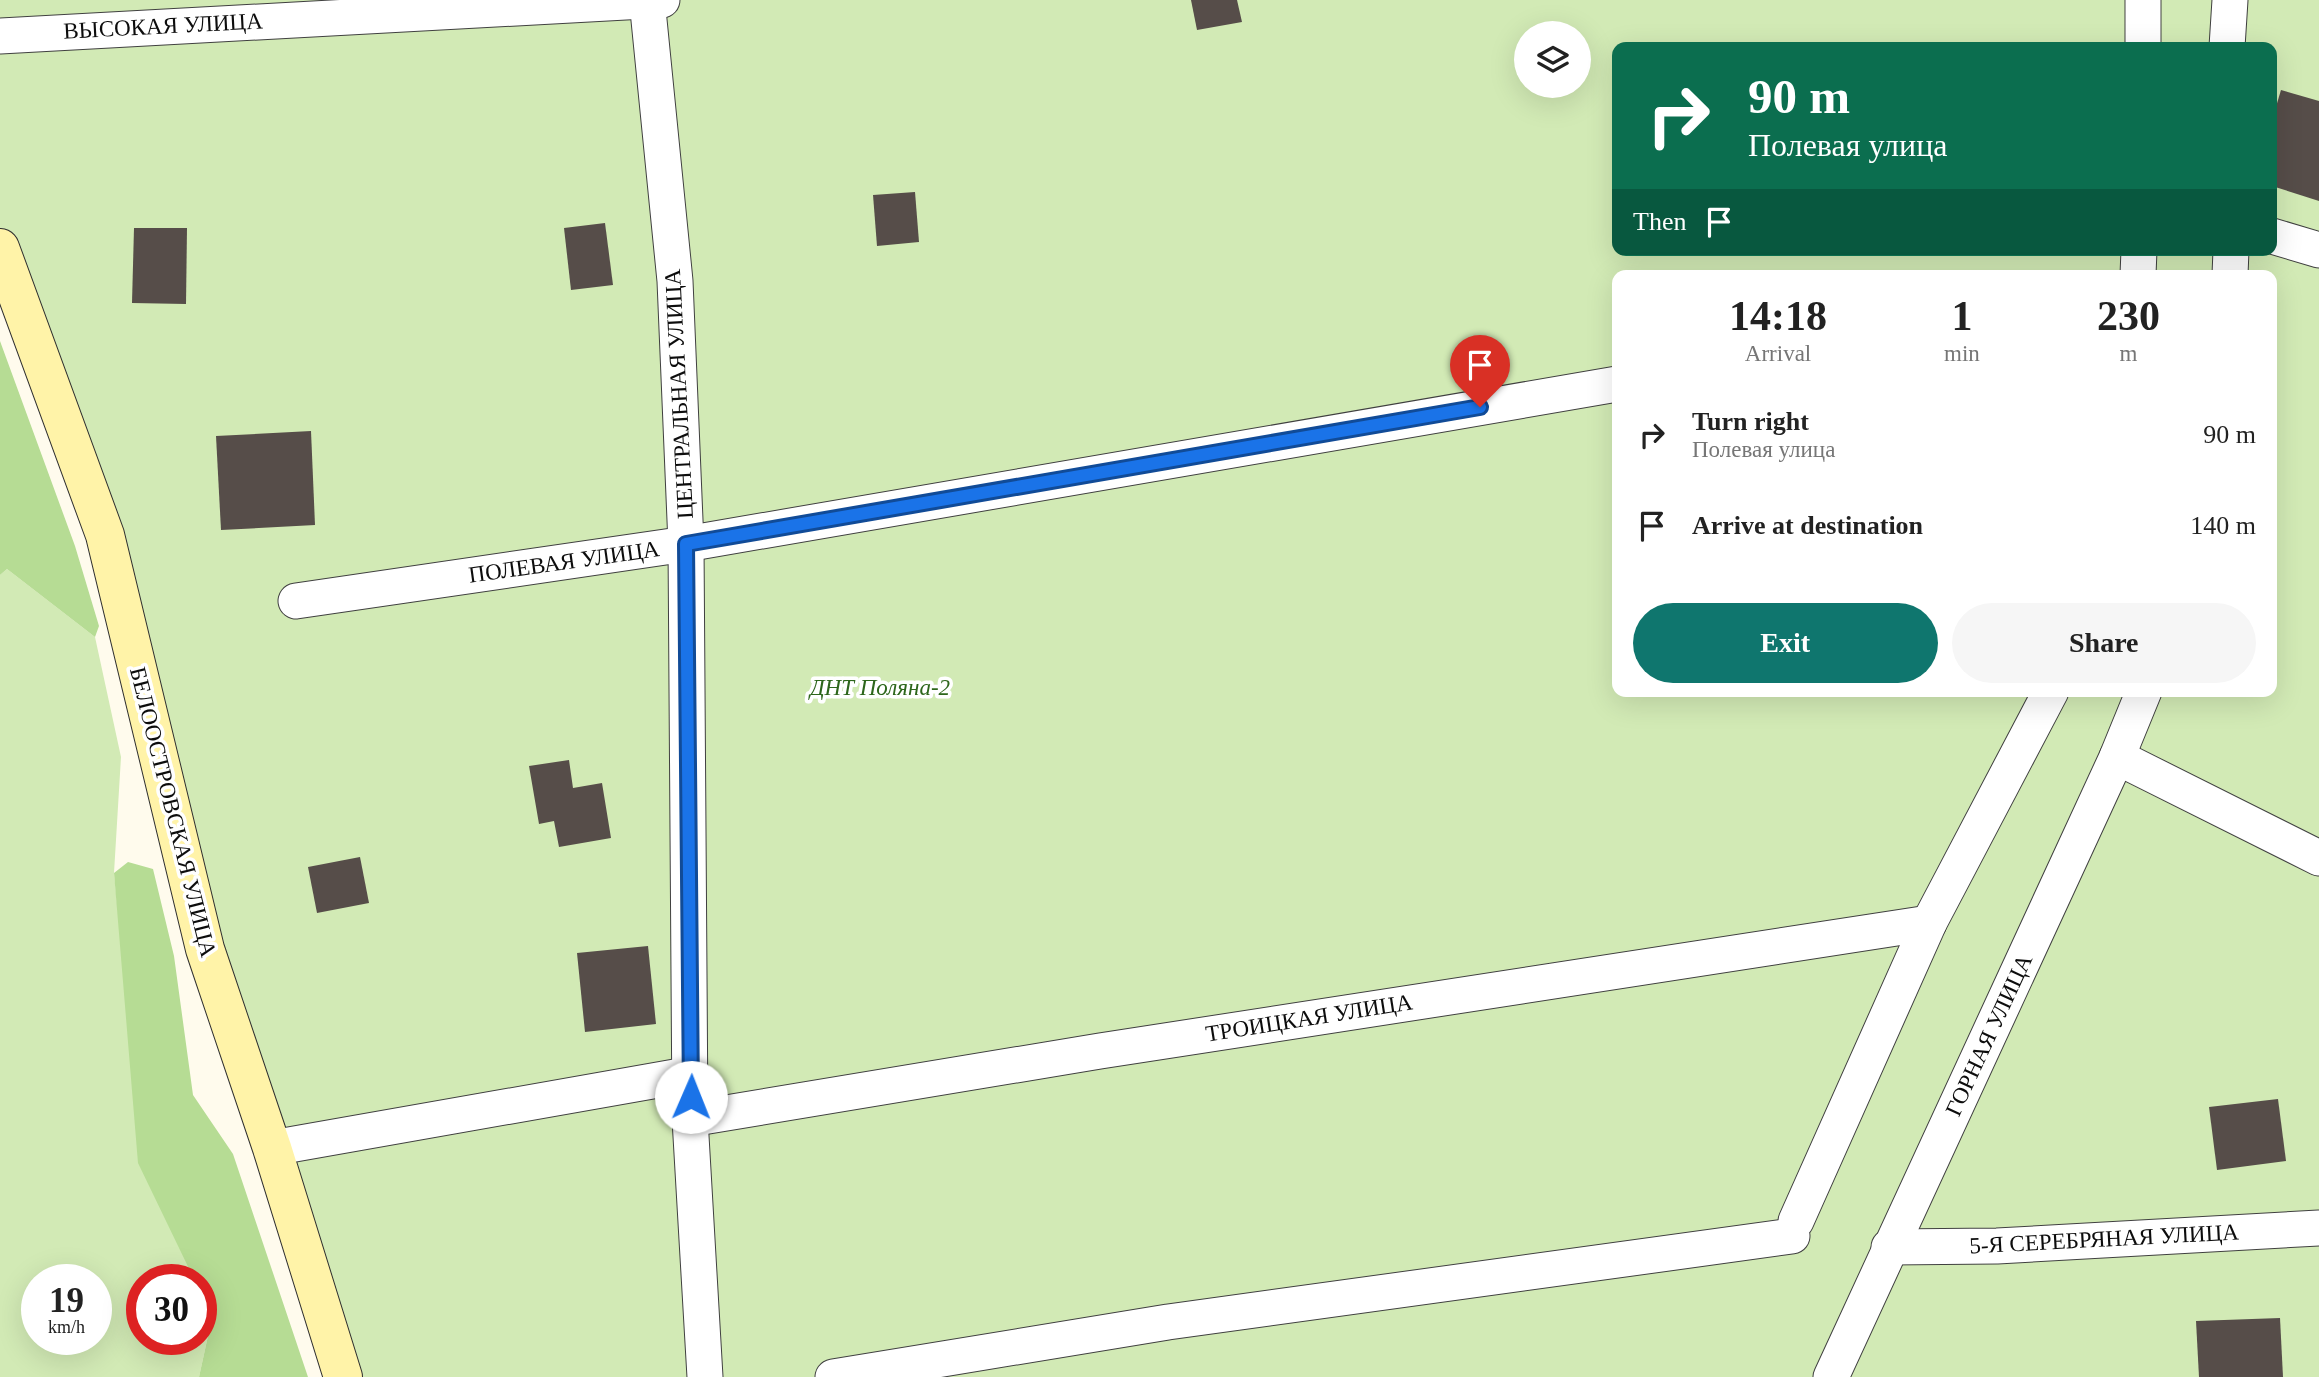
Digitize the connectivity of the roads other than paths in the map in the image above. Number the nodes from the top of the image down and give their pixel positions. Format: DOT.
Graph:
graph roads {
  1 [pos="2143,0"];
  2 [pos="2230,0"];
  3 [pos="651,1"];
  4 [pos="252,10"];
  5 [pos="0,36"];
  6 [pos="2143,42"];
  7 [pos="2227,42"];
  8 [pos="2277,237"];
  9 [pos="0,248"];
  10 [pos="2319,250"];
  11 [pos="1612,385"];
  12 [pos="686,544"];
  13 [pos="296,601"];
  14 [pos="2048,697"];
  15 [pos="2142,697"];
  16 [pos="2117,757"];
  17 [pos="2319,858"];
  18 [pos="1929,923"];
  19 [pos="692,1074"];
  20 [pos="690,1119"];
  21 [pos="272,1148"];
  22 [pos="2319,1228"];
  23 [pos="1889,1248"];
  24 [pos="343,1377"];
  25 [pos="705,1377"];
  26 [pos="833,1377"];
  27 [pos="1831,1377"];
  1 -- 6 [label="street"];
  2 -- 7 [label="street"];
  3 -- 4 [label="street, ВЫСОКАЯ УЛИЦА"];
  3 -- 12 [label="street, ЦЕНТРАЛЬНАЯ УЛИЦА"];
  4 -- 5 [label="street, ВЫСОКАЯ УЛИЦА"];
  8 -- 10 [label="street"];
  9 -- 21 [label="street, БЕЛООСТРОВСКАЯ УЛИЦА"];
  11 -- 12 [label="street, ПОЛЕВАЯ УЛИЦА"];
  12 -- 13 [label="street, ПОЛЕВАЯ УЛИЦА"];
  12 -- 19 [label="street, ЦЕНТРАЛЬНАЯ УЛИЦА"];
  14 -- 18 [label="street"];
  15 -- 16 [label="street, ГОРНАЯ УЛИЦА"];
  16 -- 17 [label="street"];
  16 -- 23 [label="street, ГОРНАЯ УЛИЦА"];
  18 -- 20 [label="street, ТРОИЦКАЯ УЛИЦА"];
  18 -- 26 [label="street"];
  19 -- 20 [label="street, ЦЕНТРАЛЬНАЯ УЛИЦА"];
  19 -- 21 [label="street"];
  20 -- 25 [label="street, ЦЕНТРАЛЬНАЯ УЛИЦА"];
  21 -- 24 [label="street, БЕЛООСТРОВСКАЯ УЛИЦА"];
  22 -- 23 [label="street, 5-Я СЕРЕБРЯНАЯ УЛИЦА"];
  23 -- 27 [label="street, ГОРНАЯ УЛИЦА"];
}
